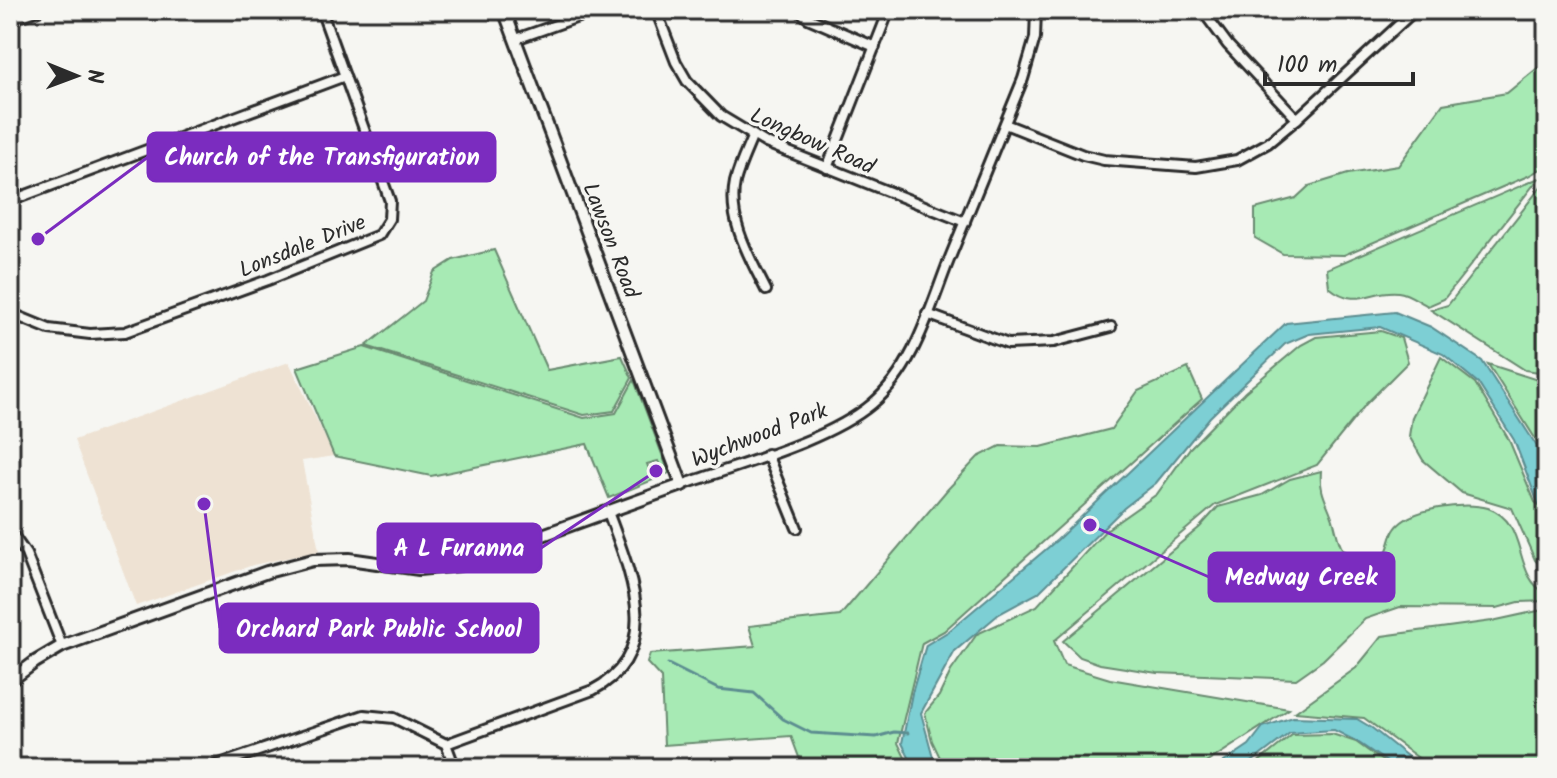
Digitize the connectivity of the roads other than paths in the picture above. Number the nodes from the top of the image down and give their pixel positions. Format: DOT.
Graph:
graph roads {
  1 [pos="39,10"];
  2 [pos="321,10"];
  3 [pos="504,10"];
  4 [pos="598,10"];
  5 [pos="656,10"];
  6 [pos="798,10"];
  7 [pos="889,10"];
  8 [pos="1036,10"];
  9 [pos="1202,10"];
  10 [pos="1415,10"];
  11 [pos="10,20"];
  12 [pos="516,39"];
  13 [pos="875,47"];
  14 [pos="345,76"];
  15 [pos="1297,119"];
  16 [pos="1005,124"];
  17 [pos="753,135"];
  18 [pos="827,168"];
  19 [pos="10,201"];
  20 [pos="965,222"];
  21 [pos="766,290"];
  22 [pos="10,313"];
  23 [pos="927,314"];
  24 [pos="1111,327"];
  25 [pos="767,454"];
  26 [pos="682,485"];
  27 [pos="608,512"];
  28 [pos="797,528"];
  29 [pos="10,531"];
  30 [pos="62,646"];
  31 [pos="10,681"];
  32 [pos="446,744"];
  33 [pos="208,768"];
  34 [pos="455,768"];
  1 -- 11 [label="street"];
  2 -- 14 [label="street, Lonsdale Drive"];
  3 -- 12 [label="street, Lawson Road"];
  4 -- 12 [label="street"];
  5 -- 17 [label="street, Longbow Road"];
  6 -- 13 [label="street"];
  7 -- 13 [label="street"];
  8 -- 16 [label="street, Wychwood Park"];
  9 -- 15 [label="street"];
  10 -- 15 [label="street"];
  12 -- 26 [label="street, Lawson Road"];
  13 -- 18 [label="street"];
  14 -- 19 [label="street"];
  14 -- 22 [label="street, Lonsdale Drive"];
  15 -- 16 [label="street"];
  16 -- 20 [label="street, Wychwood Park"];
  17 -- 18 [label="street, Longbow Road"];
  17 -- 21 [label="street"];
  18 -- 20 [label="street, Longbow Road"];
  20 -- 23 [label="street, Wychwood Park"];
  23 -- 24 [label="street"];
  23 -- 25 [label="street, Wychwood Park"];
  25 -- 26 [label="street, Wychwood Park"];
  25 -- 28 [label="street"];
  26 -- 27 [label="street, Wychwood Park"];
  27 -- 30 [label="street, Wychwood Park"];
  27 -- 32 [label="street"];
  29 -- 30 [label="street"];
  30 -- 31 [label="street, Wychwood Park"];
  32 -- 33 [label="street"];
  32 -- 34 [label="street"];
}
